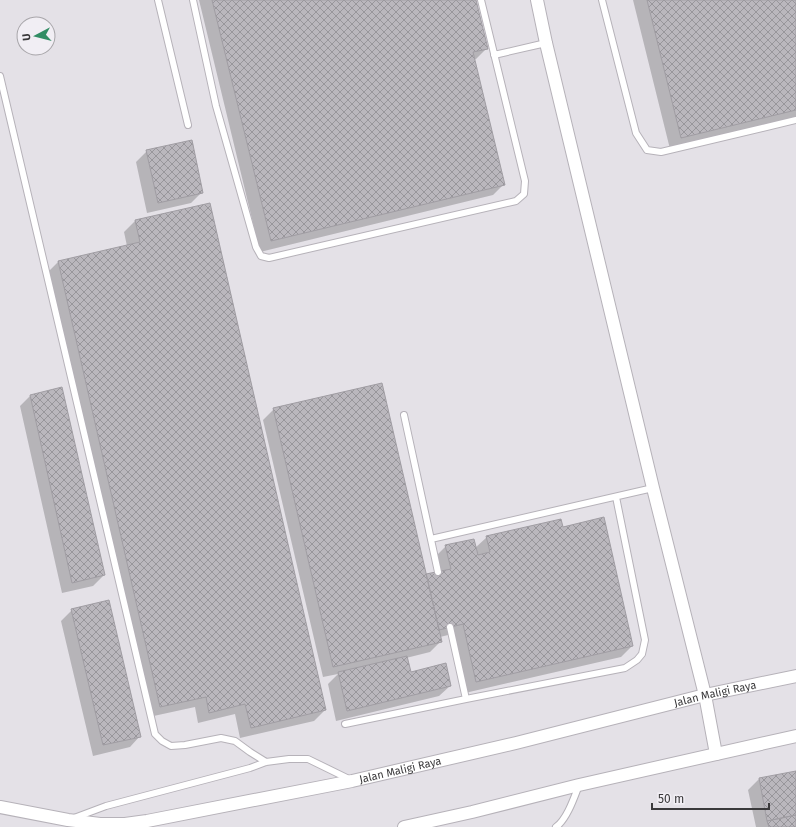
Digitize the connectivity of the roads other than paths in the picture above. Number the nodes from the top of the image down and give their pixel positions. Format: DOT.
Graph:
graph roads {
  1 [pos="158,0"];
  2 [pos="193,0"];
  3 [pos="481,0"];
  4 [pos="537,0"];
  5 [pos="602,0"];
  6 [pos="546,43"];
  7 [pos="494,55"];
  8 [pos="0,76"];
  9 [pos="796,120"];
  10 [pos="188,125"];
  11 [pos="404,415"];
  12 [pos="653,488"];
  13 [pos="616,497"];
  14 [pos="431,539"];
  15 [pos="438,572"];
  16 [pos="450,627"];
  17 [pos="796,676"];
  18 [pos="705,694"];
  19 [pos="466,698"];
  20 [pos="345,724"];
  21 [pos="796,736"];
  22 [pos="716,754"];
  23 [pos="266,762"];
  24 [pos="352,780"];
  25 [pos="579,785"];
  26 [pos="0,807"];
  27 [pos="68,820"];
  28 [pos="404,827"];
  29 [pos="556,827"];
  1 -- 10 [label="lane"];
  2 -- 7 [label="lane"];
  3 -- 7 [label="lane"];
  4 -- 6 [label="street"];
  5 -- 9 [label="lane"];
  6 -- 7 [label="lane"];
  6 -- 12 [label="street"];
  8 -- 23 [label="lane"];
  11 -- 14 [label="lane"];
  12 -- 13 [label="lane"];
  12 -- 18 [label="street"];
  13 -- 14 [label="lane"];
  13 -- 19 [label="lane"];
  14 -- 15 [label="lane"];
  16 -- 19 [label="lane"];
  17 -- 18 [label="street, Jalan Maligi Raya"];
  18 -- 22 [label="street"];
  18 -- 24 [label="street, Jalan Maligi Raya"];
  19 -- 20 [label="lane"];
  21 -- 22 [label="street"];
  22 -- 25 [label="street"];
  23 -- 24 [label="lane"];
  23 -- 27 [label="lane"];
  24 -- 27 [label="street, Jalan Maligi Raya"];
  25 -- 28 [label="street"];
  25 -- 29 [label="lane"];
  26 -- 27 [label="street, Jalan Maligi Raya"];
}
